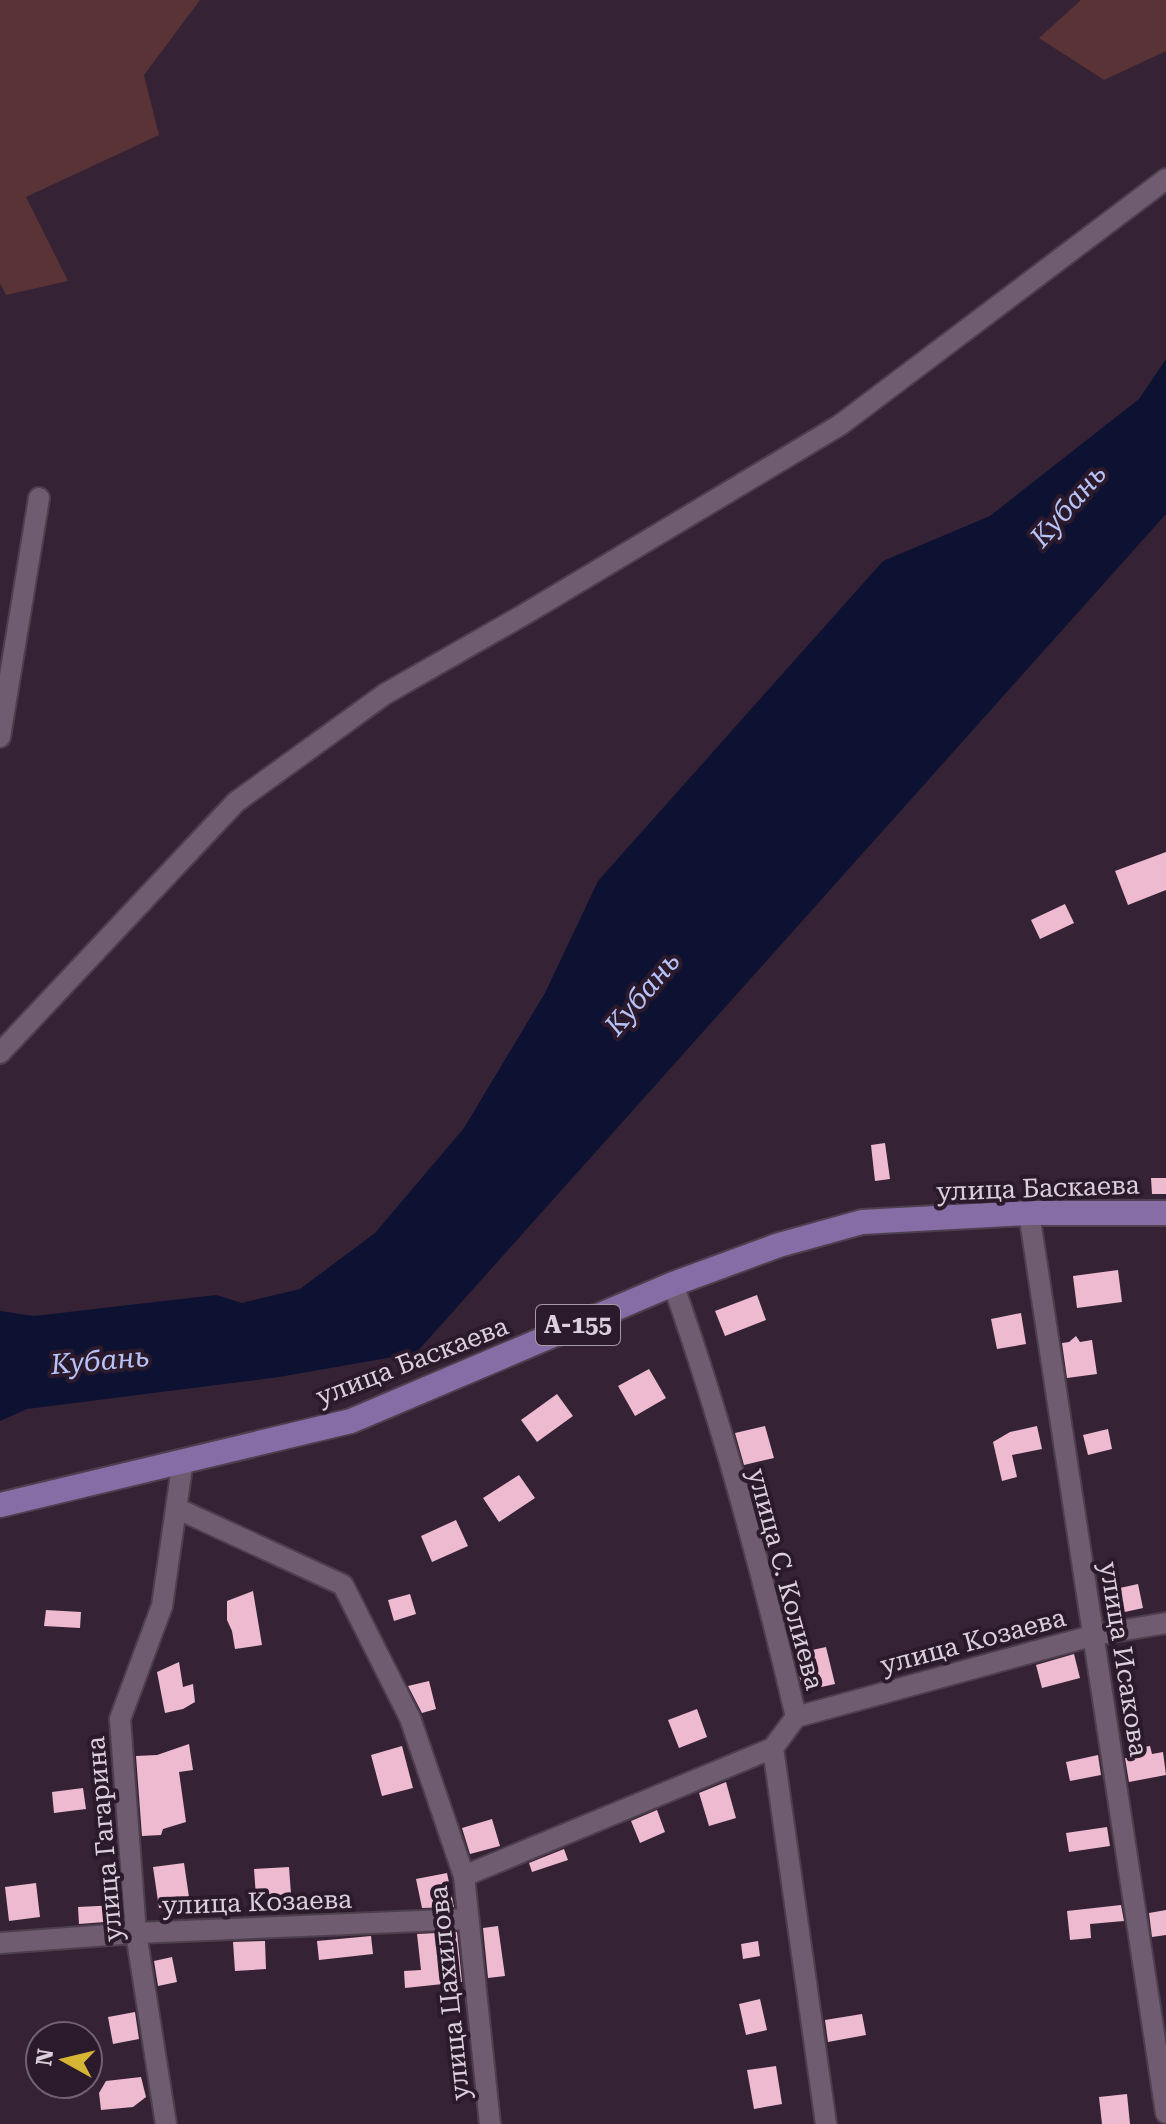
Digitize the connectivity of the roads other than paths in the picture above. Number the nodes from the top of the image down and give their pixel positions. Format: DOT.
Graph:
graph roads {
  1 [pos="1166,179"];
  2 [pos="39,498"];
  3 [pos="0,737"];
  4 [pos="0,1053"];
  5 [pos="1029,1213"];
  6 [pos="1166,1213"];
  7 [pos="673,1284"];
  8 [pos="183,1460"];
  9 [pos="0,1505"];
  10 [pos="176,1508"];
  11 [pos="1166,1623"];
  12 [pos="1095,1635"];
  13 [pos="796,1717"];
  14 [pos="773,1748"];
  15 [pos="464,1876"];
  16 [pos="468,1919"];
  17 [pos="136,1933"];
  18 [pos="0,1943"];
  19 [pos="1166,2113"];
  20 [pos="166,2124"];
  21 [pos="490,2124"];
  22 [pos="826,2124"];
  1 -- 4 [label="street"];
  2 -- 3 [label="street"];
  5 -- 6 [label="main road, улица Баскаева / А-155"];
  5 -- 7 [label="main road, улица Баскаева / А-155"];
  5 -- 12 [label="street, улица Исакова"];
  7 -- 8 [label="main road, улица Баскаева / А-155"];
  7 -- 13 [label="street, улица С. Колиева"];
  8 -- 9 [label="main road, улица Баскаева / А-155"];
  8 -- 10 [label="street, улица Гагарина"];
  10 -- 15 [label="street, улица Цахилова"];
  10 -- 17 [label="street, улица Гагарина"];
  11 -- 12 [label="street, улица Козаева"];
  12 -- 13 [label="street, улица Козаева"];
  12 -- 19 [label="street, улица Исакова"];
  13 -- 14 [label="street, улица С. Колиева"];
  14 -- 15 [label="street"];
  14 -- 22 [label="street"];
  15 -- 16 [label="street, улица Цахилова"];
  16 -- 17 [label="street, улица Козаева"];
  16 -- 21 [label="street, улица Цахилова"];
  17 -- 18 [label="street, улица Козаева"];
  17 -- 20 [label="street, улица Гагарина"];
}
